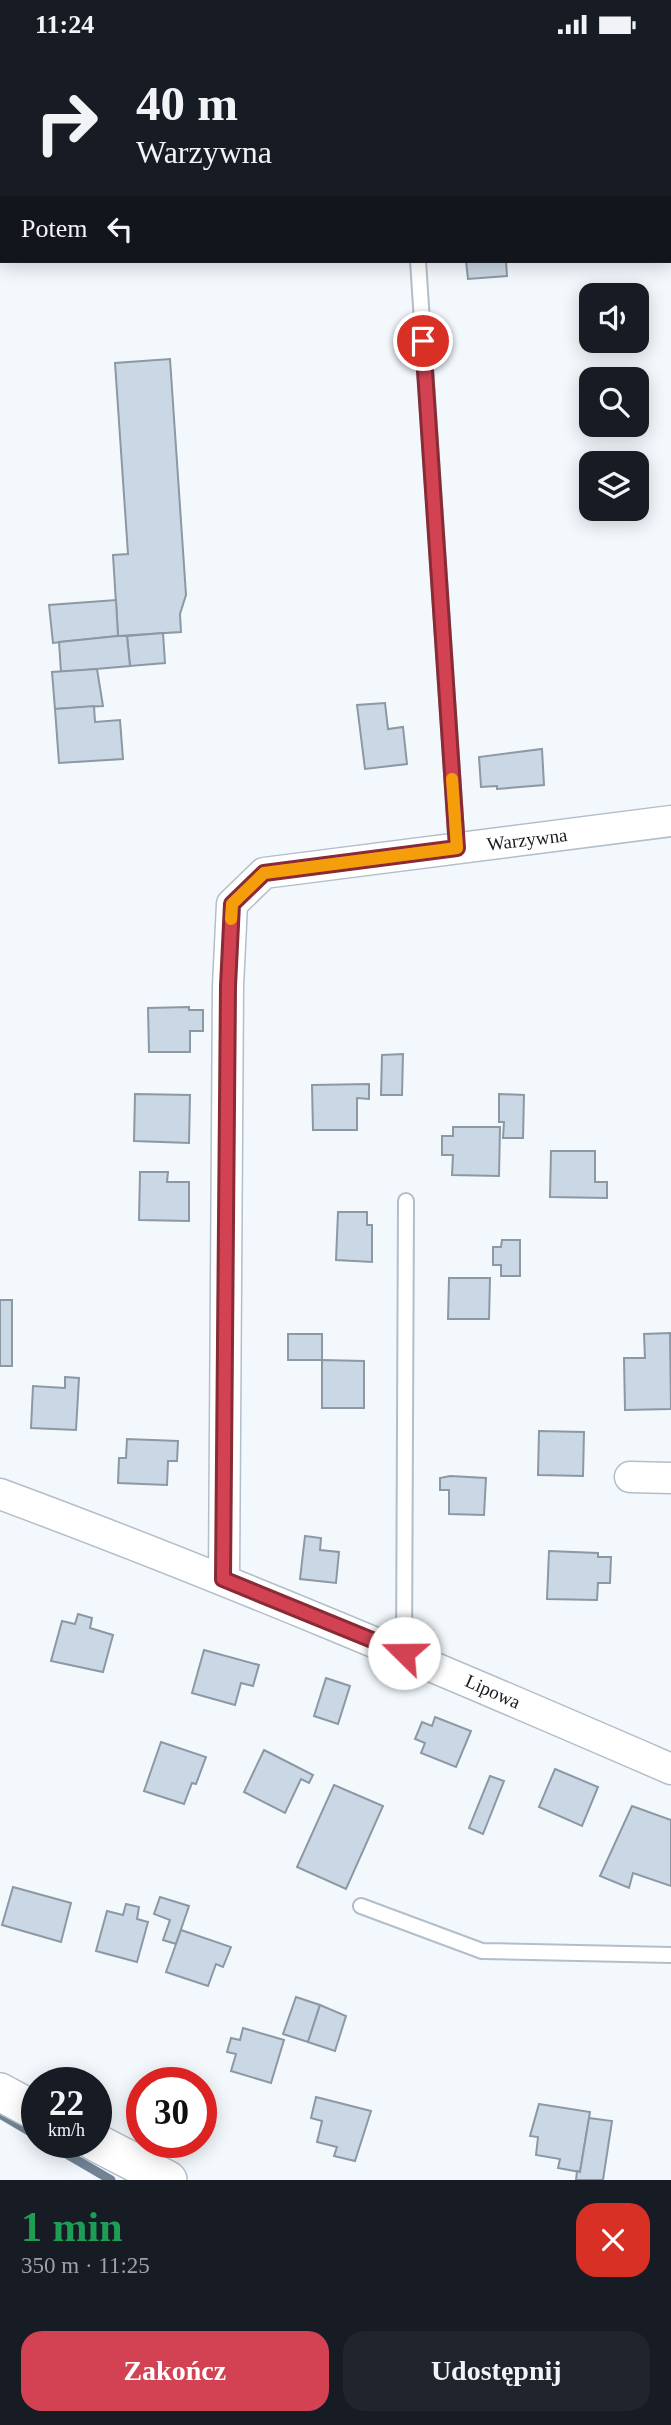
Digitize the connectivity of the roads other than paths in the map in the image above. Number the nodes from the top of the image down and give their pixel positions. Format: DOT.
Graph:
graph roads {
  1 [pos="418,263"];
  2 [pos="671,821"];
  3 [pos="457,848"];
  4 [pos="407,1201"];
  5 [pos="630,1477"];
  6 [pos="671,1478"];
  7 [pos="0,1494"];
  8 [pos="223,1579"];
  9 [pos="404,1653"];
  10 [pos="671,1769"];
  11 [pos="361,1906"];
  12 [pos="671,1955"];
  13 [pos="0,2092"];
  14 [pos="21,2103"];
  15 [pos="112,2151"];
  16 [pos="168,2180"];
  1 -- 3 [label="lane"];
  2 -- 3 [label="street, Warzywna"];
  3 -- 8 [label="street, Warzywna"];
  4 -- 9 [label="lane"];
  5 -- 6 [label="street"];
  7 -- 8 [label="street, Lipowa"];
  8 -- 9 [label="street, Lipowa"];
  9 -- 10 [label="street, Lipowa"];
  11 -- 12 [label="lane"];
  13 -- 14 [label="street"];
  15 -- 16 [label="street"];
}
